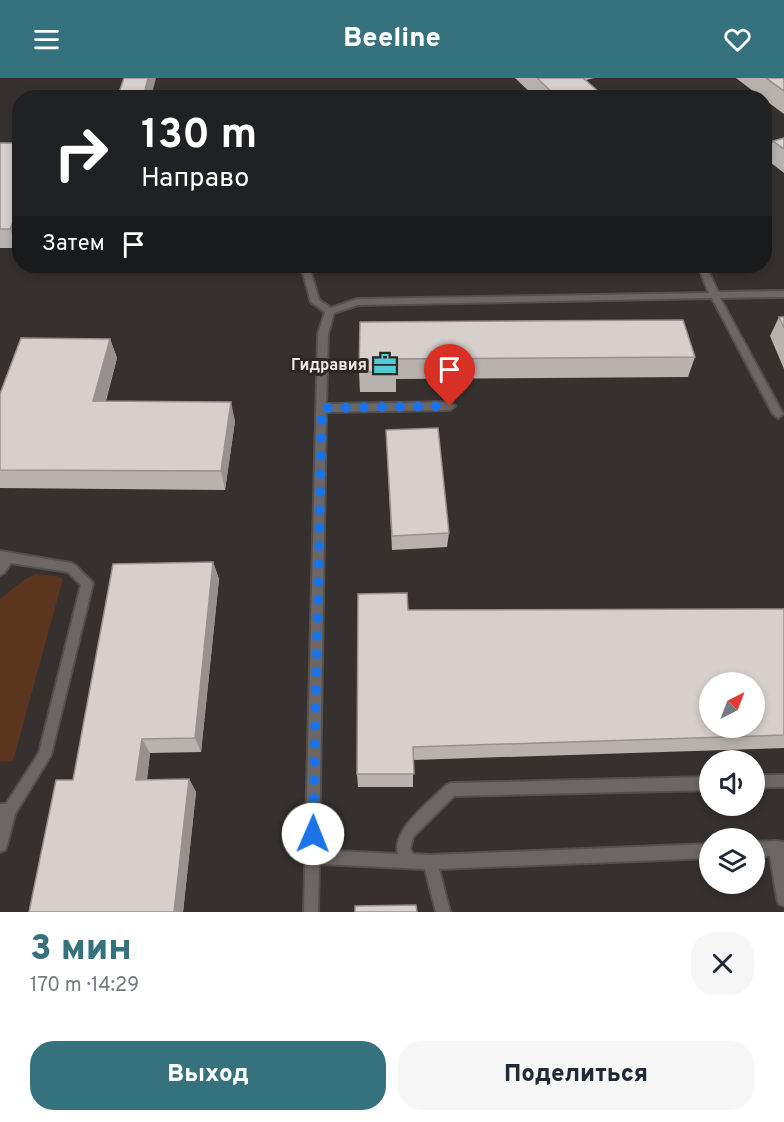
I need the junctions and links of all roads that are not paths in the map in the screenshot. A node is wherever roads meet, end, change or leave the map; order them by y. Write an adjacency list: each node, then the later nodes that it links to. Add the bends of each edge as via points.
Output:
1 (307, 273): 5 (lane, via 315,302)
2 (705, 273): 4 (lane)
3 (784, 294): 4 (lane)
4 (715, 296): 5 (lane, via 357,302); 8 (lane)
5 (330, 311): 7 (lane, via 323,334)
6 (450, 406): 7 (lane)
7 (322, 408): 19 (lane)
8 (778, 414)
9 (4, 557): 10 (lane); 14 (lane, via 71,568 87,584 45,755)
10 (0, 570)
11 (765, 781): 12 (lane)
12 (784, 781)
13 (699, 783): 20 (lane, via 451,790 407,833 403,850)
14 (4, 811): 15 (lane)
15 (0, 845)
16 (780, 848): 17 (lane); 22 (lane)
17 (765, 849)
18 (699, 851): 21 (lane)
19 (312, 857): 20 (lane); 23 (lane)
20 (409, 861): 21 (lane)
21 (430, 862): 24 (lane)
22 (784, 898)
23 (311, 912)
24 (443, 912)

